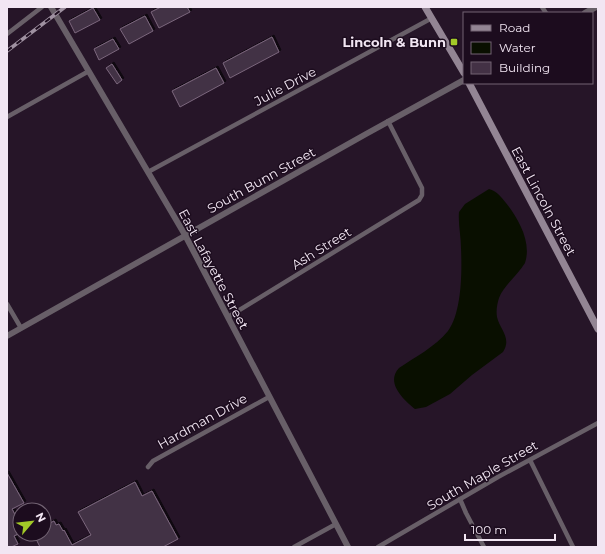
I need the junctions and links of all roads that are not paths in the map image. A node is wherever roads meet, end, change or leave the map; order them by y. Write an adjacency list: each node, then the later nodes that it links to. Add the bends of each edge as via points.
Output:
1 (42, 7): 7 (street)
2 (51, 7): 8 (street, East Lafayette Street)
3 (425, 7): 6 (main road)
4 (596, 7): 5 (street)
5 (587, 12)
6 (432, 18): 9 (main road); 14 (street, Julie Drive)
7 (7, 34)
8 (89, 71): 12 (street); 14 (street, East Lafayette Street)
9 (463, 71)
10 (463, 81): 13 (street, South Bunn Street)
11 (471, 84): 19 (main road, East Lincoln Street)
12 (7, 117)
13 (388, 121): 15 (street, South Bunn Street); 17 (street, Ash Street, via 422,188 419,200)
14 (148, 172): 15 (street, East Lafayette Street)
15 (185, 235): 17 (street, East Lafayette Street); 18 (street, South Bunn Street)
16 (7, 304): 18 (street)
17 (228, 317): 21 (street, East Lafayette Street)
18 (21, 328): 20 (street, South Bunn Street)
19 (598, 329)
20 (7, 336)
21 (269, 397): 24 (street, Hardman Drive, via 153,461); 26 (street, East Lafayette Street)
22 (598, 423): 23 (street, South Maple Street)
23 (530, 460): 25 (street, South Maple Street); 31 (street)
24 (148, 467)
25 (460, 499): 29 (street, South Maple Street); 30 (street)
26 (336, 524): 27 (street); 28 (street, East Lafayette Street)
27 (294, 547)
28 (348, 547)
29 (378, 547)
30 (484, 547)
31 (573, 547)

